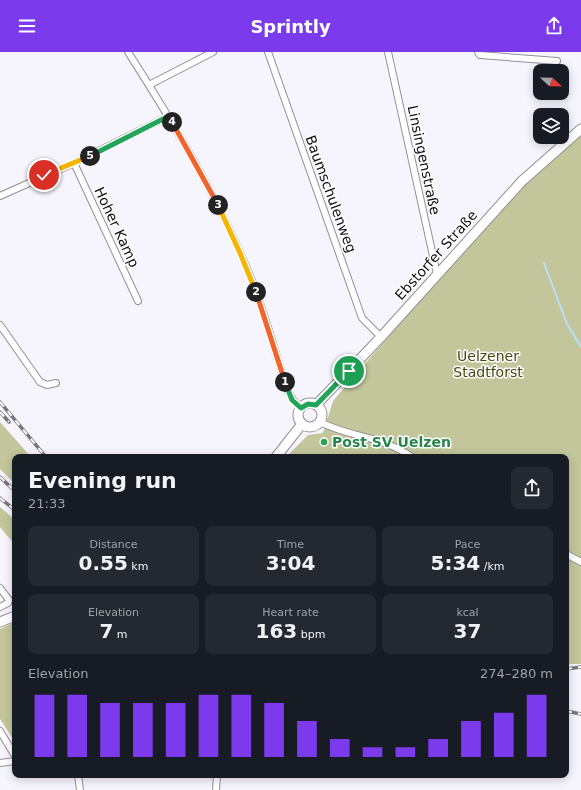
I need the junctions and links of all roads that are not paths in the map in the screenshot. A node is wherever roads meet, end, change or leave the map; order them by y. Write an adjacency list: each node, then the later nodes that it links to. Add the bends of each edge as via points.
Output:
1 (128, 52): 7 (street)
2 (213, 52): 7 (street)
3 (268, 52): 15 (street, Baumschulenweg, via 362,318)
4 (388, 52): 12 (street, Linsingenstraße)
5 (478, 52): 6 (street, via 480,55)
6 (557, 60)
7 (149, 85): 8 (street)
8 (169, 116): 10 (street); 18 (street, via 207,183 240,253 251,278 287,389 292,400)
9 (581, 129): 12 (main road, Ebstorfer Straße, via 522,181)
10 (74, 163): 11 (street); 13 (street, Hoher Kamp)
11 (0, 196)
12 (437, 274): 15 (main road, Ebstorfer Straße)
13 (138, 301)
14 (0, 325): 16 (street, via 40,382 47,385)
15 (381, 337): 17 (main road, Ebstorfer Straße)
16 (56, 383)
17 (316, 405): 18 (main road, via 308,404); 19 (main road, via 322,415)
18 (301, 408): 20 (main road, via 298,416)
19 (320, 422): 20 (main road, via 310,427); 22 (street, via 347,433 394,445)
20 (302, 424): 21 (main road)
21 (278, 454)
22 (408, 454)
23 (569, 556): 24 (street)
24 (581, 562)
25 (0, 588): 26 (street, via 9,600)
26 (0, 608)
27 (12, 617): 28 (main road)
28 (0, 622)
29 (0, 732): 30 (street)
30 (12, 751)
31 (12, 761): 32 (street)
32 (0, 763)
33 (78, 778): 35 (street)
34 (217, 778): 36 (street)
35 (80, 790)
36 (216, 790)

